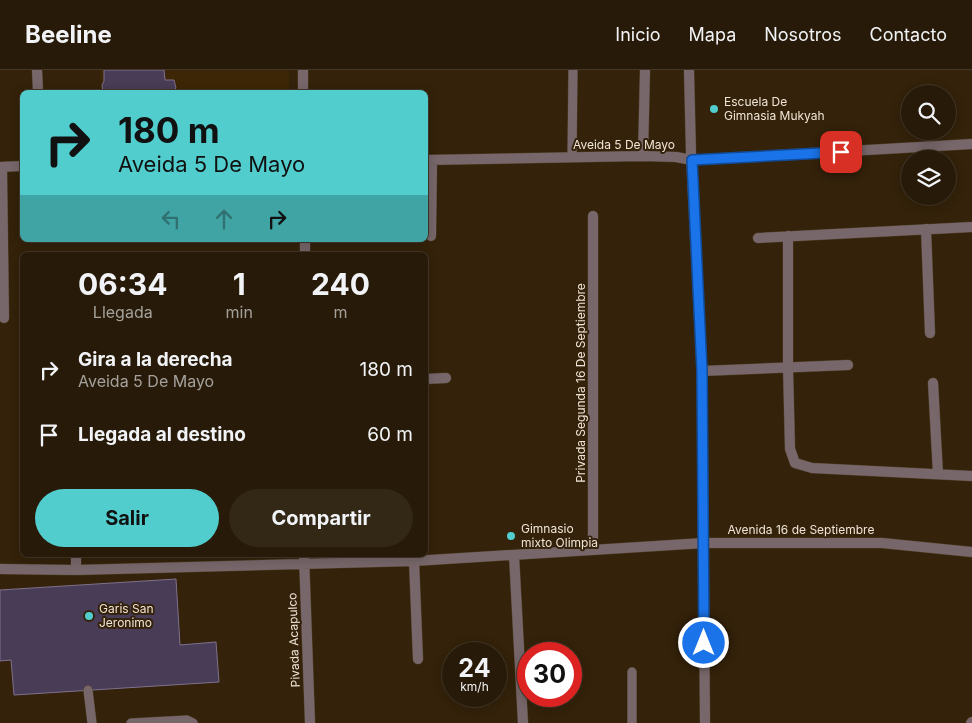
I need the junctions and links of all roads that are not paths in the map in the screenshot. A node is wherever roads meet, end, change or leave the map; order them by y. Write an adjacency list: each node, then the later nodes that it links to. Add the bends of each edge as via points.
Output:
1 (38, 70): 6 (street)
2 (302, 70): 7 (street)
3 (572, 70): 10 (lane)
4 (646, 70): 9 (street)
5 (689, 70): 12 (street)
6 (38, 90)
7 (303, 90)
8 (972, 144): 12 (street, Aveida 5 De Mayo)
9 (643, 156): 10 (street, Aveida 5 De Mayo); 12 (street, Aveida 5 De Mayo)
10 (572, 157): 11 (street, Aveida 5 De Mayo)
11 (429, 160): 18 (street)
12 (692, 160): 25 (street)
13 (20, 166): 14 (street)
14 (1, 167): 21 (street)
15 (593, 216): 32 (street, Privada Segunda 16 De Septiembre)
16 (972, 226): 17 (street)
17 (926, 229): 19 (street); 22 (street)
18 (431, 236)
19 (788, 236): 20 (street); 24 (street)
20 (758, 238)
21 (4, 318)
22 (930, 332)
23 (848, 365): 24 (street)
24 (788, 367): 25 (street); 29 (street, via 790,449 795,463 812,468)
25 (702, 371): 31 (street)
26 (446, 378): 27 (street)
27 (428, 379)
28 (933, 383): 29 (street)
29 (938, 474): 30 (street)
30 (972, 476)
31 (704, 543): 32 (street, Avenida 16 de Septiembre); 33 (street, Avenida 16 de Septiembre, via 882,543); 49 (street)
32 (593, 550): 34 (street, Avenida 16 de Septiembre)
33 (972, 552)
34 (514, 555): 37 (street, Avenida 16 de Septiembre); 47 (street)
35 (76, 557): 39 (street)
36 (303, 559): 37 (street, Avenida 16 de Septiembre); 39 (street, Avenida 16 de Septiembre); 46 (street, Pivada Acapulco)
37 (414, 561): 40 (street)
38 (0, 569): 39 (street, Avenida 16 de Septiembre)
39 (76, 570)
40 (418, 659)
41 (632, 672): 48 (lane)
42 (88, 690): 43 (lane)
43 (92, 723)
44 (131, 723): 45 (lane, via 187,720)
45 (193, 723)
46 (310, 723)
47 (522, 723)
48 (632, 723)
49 (705, 723)

